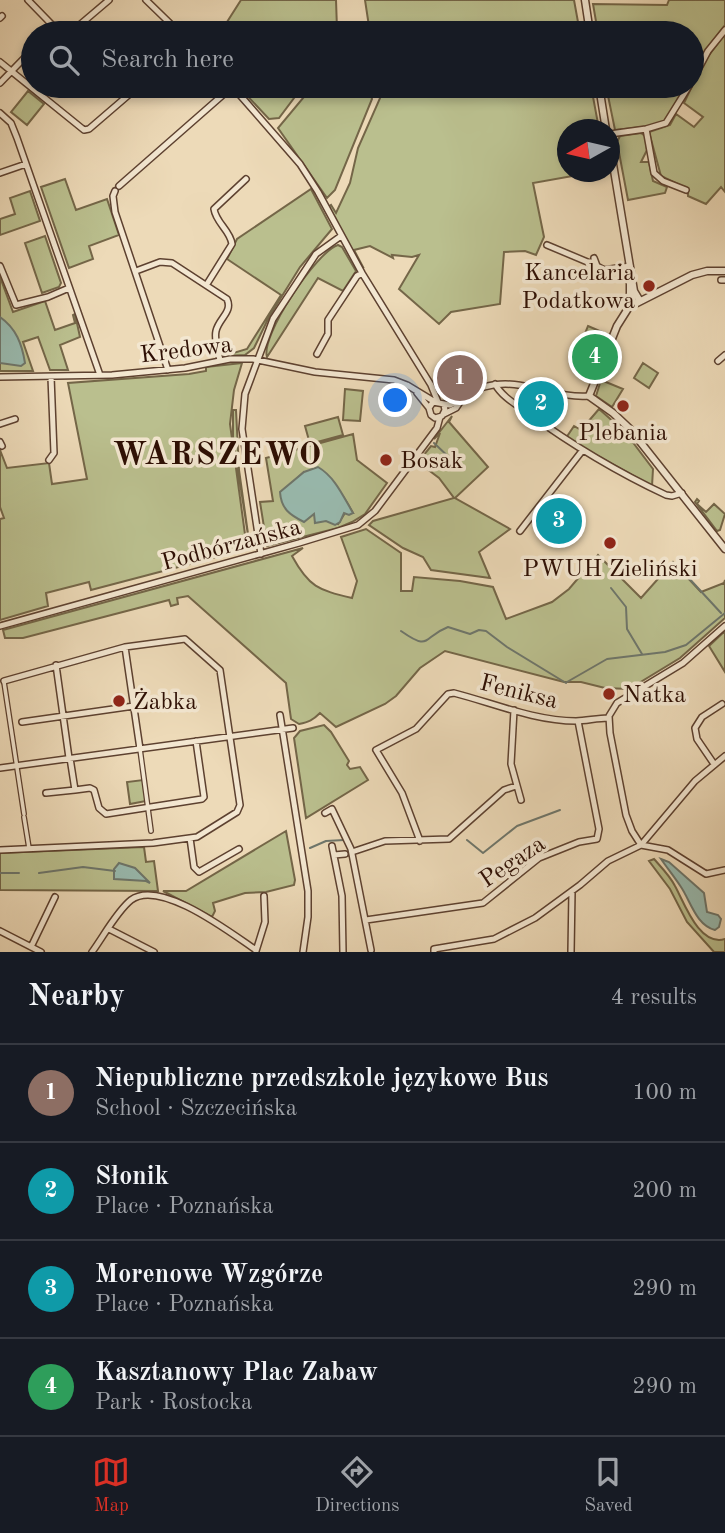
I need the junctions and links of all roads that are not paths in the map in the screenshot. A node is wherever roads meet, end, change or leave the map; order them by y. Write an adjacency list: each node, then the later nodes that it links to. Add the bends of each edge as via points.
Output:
1 (28, 0): 5 (street)
2 (109, 0): 6 (street)
3 (146, 0): 7 (street)
4 (585, 0): 8 (street)
5 (50, 21)
6 (84, 21)
7 (168, 21)
8 (590, 21)
9 (725, 30): 10 (street)
10 (704, 58)
11 (21, 61): 13 (street)
12 (0, 62): 13 (street)
13 (11, 71): 14 (street); 15 (street)
14 (21, 79)
15 (0, 83)
16 (44, 98): 17 (street, via 84,130)
17 (125, 98)
18 (219, 98): 37 (street, via 113,196)
19 (243, 98): 31 (street, via 300,164)
20 (601, 98): 23 (street)
21 (682, 98): 24 (street, via 666,123)
22 (2, 114): 26 (street, via 13,128)
23 (604, 119)
24 (646, 129): 25 (street); 30 (street, via 654,173)
25 (620, 133)
26 (26, 164): 27 (street); 41 (street)
27 (0, 173)
28 (246, 179): 40 (street, via 215,209 232,244)
29 (616, 182): 36 (street)
30 (686, 190)
31 (341, 236): 39 (street); 45 (street, via 304,269 273,319)
32 (547, 245): 35 (street)
33 (594, 258): 35 (street)
34 (0, 266): 41 (street, via 16,305)
35 (597, 266): 36 (street, via 607,271)
36 (630, 266): 42 (street, via 630,296)
37 (135, 271): 40 (street, via 169,262); 48 (street)
38 (725, 271): 42 (street, via 697,274)
39 (362, 273): 43 (street, via 328,320 328,334); 56 (street)
40 (206, 284): 46 (street, via 230,305 216,330)
41 (69, 288): 49 (street)
42 (637, 302): 54 (street, via 621,318)
43 (317, 354)
44 (725, 355): 47 (street)
45 (257, 359): 46 (street, Kredowa); 53 (street, Kredowa, via 313,372 391,380); 68 (street, via 244,397 242,423)
46 (220, 360): 48 (street, Kredowa)
47 (718, 360)
48 (168, 370): 49 (street, Kredowa)
49 (100, 375): 51 (street, Kredowa)
50 (0, 377): 51 (street, Kredowa)
51 (51, 377): 64 (street, via 54,453)
52 (495, 384): 54 (street); 55 (street); 63 (street)
53 (415, 391): 56 (street, Kredowa); 57 (street)
54 (589, 396): 65 (street, via 626,425)
55 (461, 399): 56 (street, via 450,405); 59 (street, Podbórzańska)
56 (439, 403): 57 (street); 59 (street)
57 (429, 408): 58 (street)
58 (432, 416): 59 (street); 62 (street)
59 (442, 416): 62 (street, Podbórzańska)
60 (15, 419): 61 (street)
61 (0, 424)
62 (431, 434): 68 (street, Podbórzańska, via 366,520)
63 (582, 451): 65 (street, via 666,495); 66 (street)
64 (49, 460)
65 (682, 493): 67 (street)
66 (520, 531)
67 (725, 549)
68 (261, 554): 69 (street, Podbórzańska)
69 (0, 626)
70 (725, 626): 79 (street, via 684,662 617,703)
71 (125, 646): 72 (street); 75 (street); 84 (street, via 185,639 220,670)
72 (56, 666): 73 (street); 78 (street)
73 (4, 681): 92 (street)
74 (722, 704): 91 (street, via 702,717 695,728)
75 (134, 706): 78 (street); 87 (street)
76 (514, 710): 80 (street, Feniksa); 88 (street, Feniksa, via 450,693 416,729); 94 (street, via 511,760)
77 (280, 715): 83 (street)
78 (63, 716): 81 (street); 90 (street)
79 (608, 719): 80 (street, Feniksa); 103 (street, via 626,816)
80 (578, 721): 114 (street, Pegaza, via 599,829 597,839 539,858 480,904)
81 (22, 722)
82 (293, 728): 83 (street)
83 (282, 730): 84 (street); 124 (street, via 308,891)
84 (231, 737): 85 (street); 101 (street, via 239,808)
85 (196, 741): 87 (street); 98 (street, via 203,798)
86 (371, 742): 88 (street)
87 (140, 749): 90 (street); 98 (street)
88 (376, 750): 102 (street, via 402,793)
89 (725, 756): 91 (street)
90 (70, 758): 92 (street); 95 (street)
91 (714, 764): 103 (street)
92 (17, 766): 93 (street); 105 (street)
93 (0, 768)
94 (516, 786): 97 (street); 102 (street, via 504,790 449,839)
95 (75, 789): 96 (street); 98 (street, via 94,790 99,808 106,814)
96 (46, 793)
97 (521, 800)
98 (148, 807): 100 (street)
99 (325, 813): 108 (street, via 332,809)
100 (152, 831)
101 (190, 838): 105 (street); 106 (street, via 194,867 199,872)
102 (420, 841): 108 (street, via 385,841)
103 (641, 845): 110 (street, via 668,850 706,874); 111 (street, via 610,859)
104 (332, 846): 109 (street)
105 (29, 848): 107 (street)
106 (239, 849)
107 (0, 850)
108 (349, 853): 109 (street); 114 (street)
109 (334, 855): 125 (street, via 342,896)
110 (725, 870)
111 (572, 891): 120 (street, via 502,935); 126 (street)
112 (264, 896): 119 (street, via 263,930)
113 (55, 897): 117 (street)
114 (366, 920): 118 (street)
115 (109, 929): 119 (street, via 132,899 160,895 206,917); 122 (street); 123 (street)
116 (0, 931): 117 (street)
117 (31, 947): 121 (street)
118 (371, 950)
119 (256, 951)
120 (434, 951)
121 (41, 952)
122 (92, 952)
123 (154, 952)
124 (303, 952)
125 (343, 952)
126 (570, 952)

